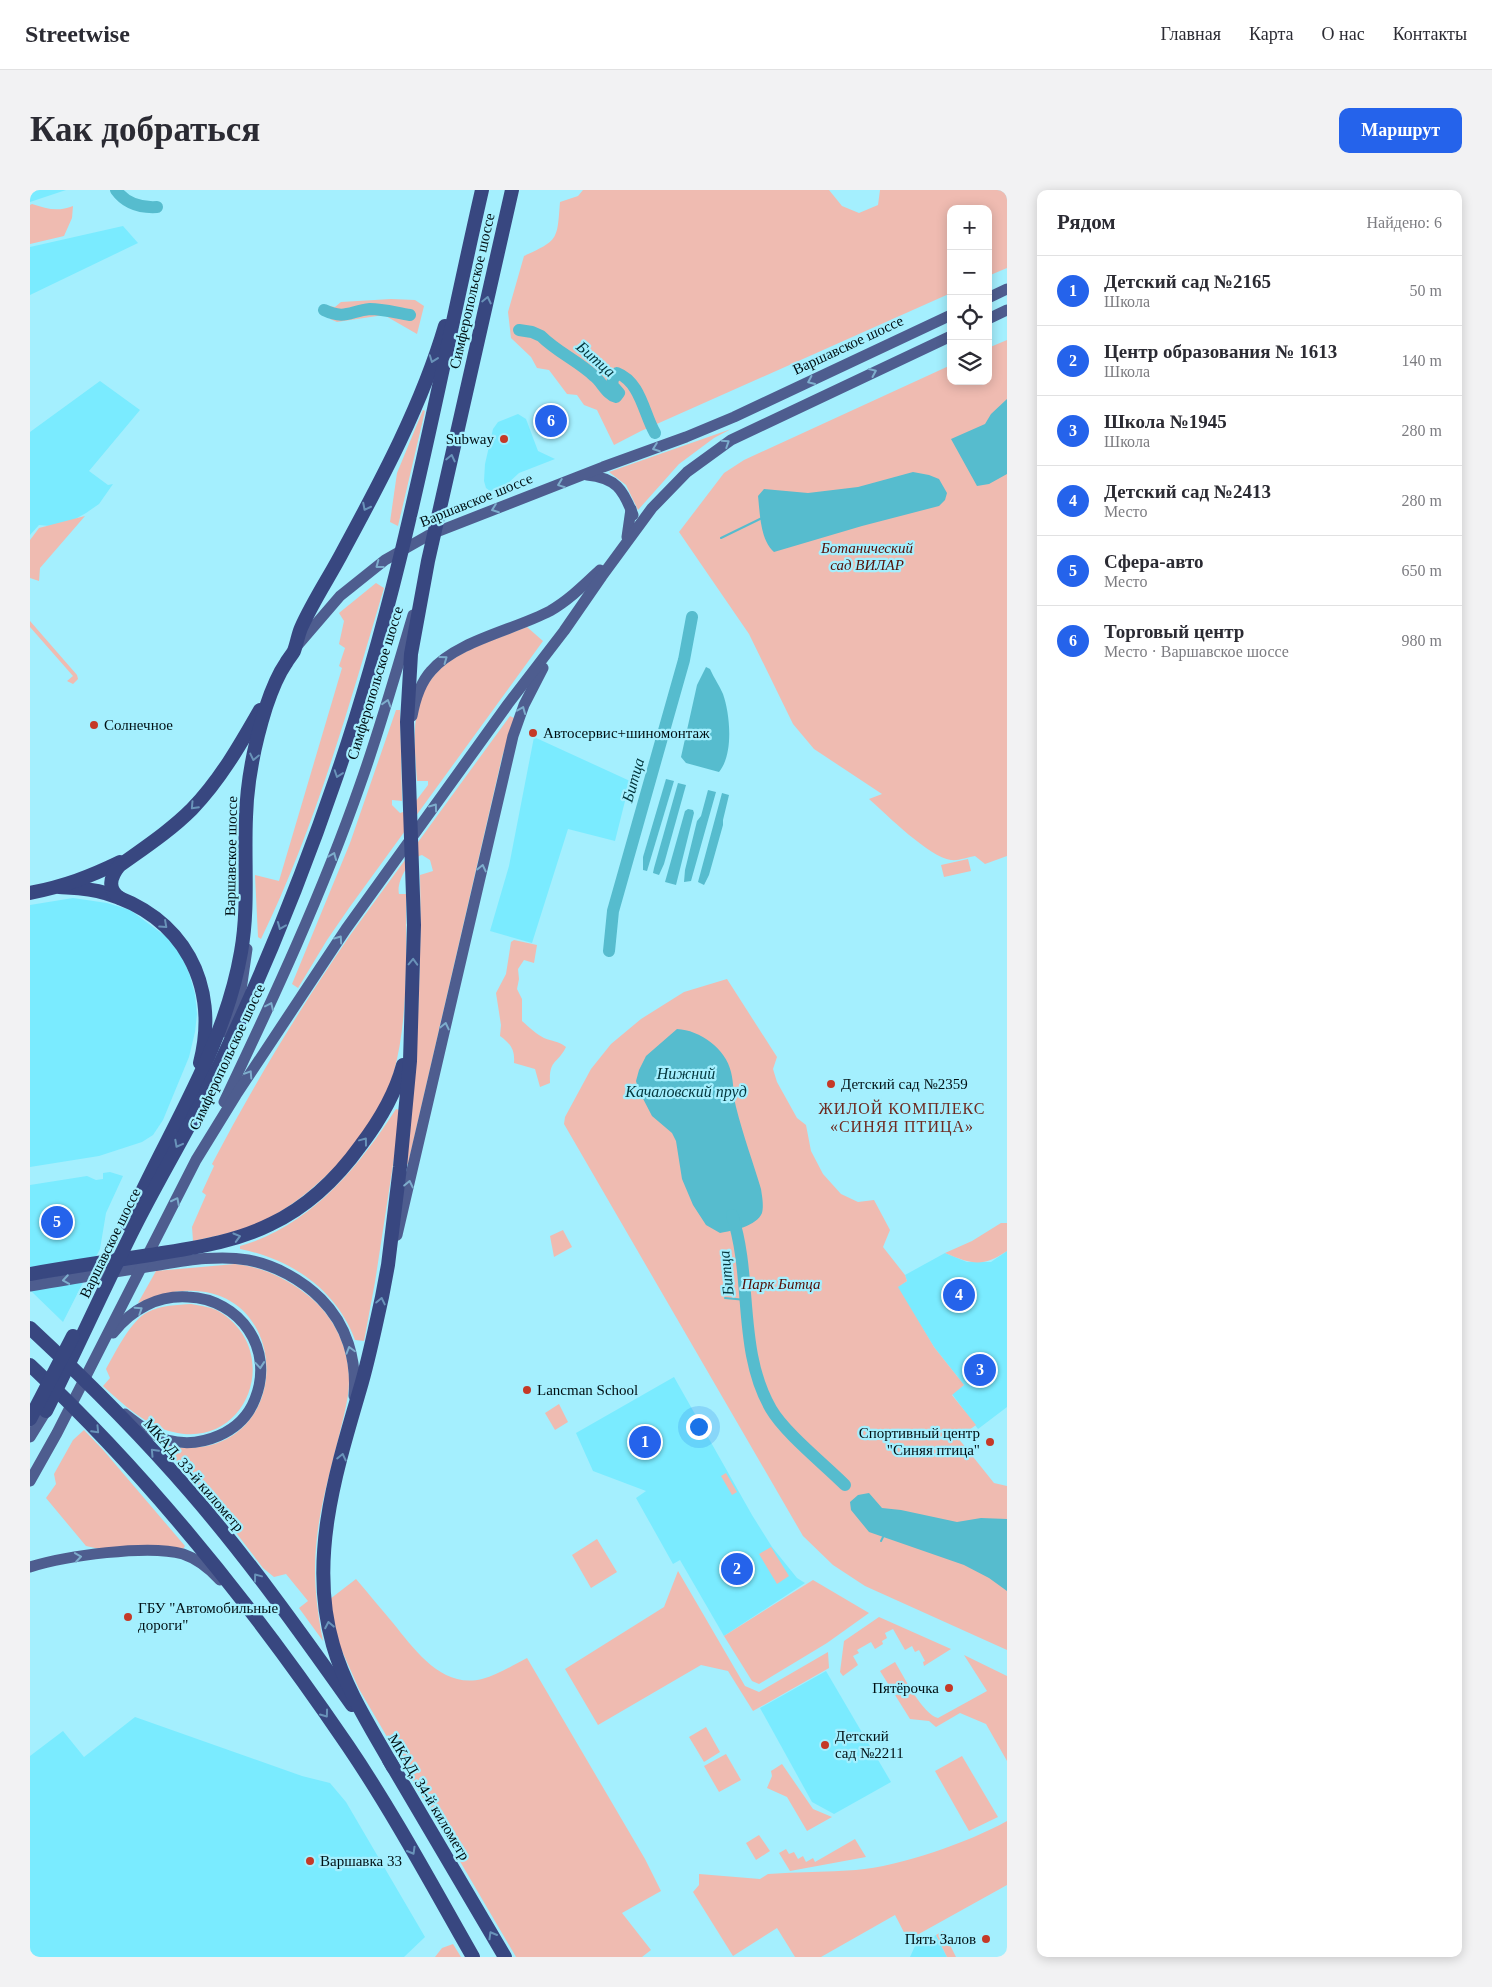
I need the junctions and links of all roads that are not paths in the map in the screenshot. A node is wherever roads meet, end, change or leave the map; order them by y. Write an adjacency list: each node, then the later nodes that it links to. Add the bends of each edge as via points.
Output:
1 (482, 190): 3 (highway, Симферопольское шоссе)
2 (512, 190): 14 (highway, Симферопольское шоссе, one-way to 2)
3 (473, 229): 16 (highway, one-way to 16, via 443,333 406,426 302,627); 24 (highway, Симферопольское шоссе, one-way to 24, via 396,576 354,724 300,876 256,984)
4 (1007, 289): 5 (main road)
5 (992, 296)
6 (1007, 310): 7 (main road)
7 (992, 317)
8 (947, 318): 10 (main road, Варшавское шоссе, one-way to 10, via 728,419)
9 (947, 338): 12 (main road, one-way to 9, via 678,480 731,440)
10 (584, 475): 11 (main road, via 599,476 614,484 625,495); 16 (main road, Варшавское шоссе, one-way to 16, via 452,524 406,547 340,596)
11 (631, 509): 12 (main road); 13 (main road, via 628,533)
12 (638, 526): 13 (main road)
13 (620, 551): 15 (main road); 18 (main road, one-way to 13, via 416,699 436,665 452,653 564,603)
14 (428, 561): 18 (highway, via 411,654 407,700); 25 (main road, Симферопольское шоссе, one-way to 14, via 276,993 341,837 378,731)
15 (564, 631): 25 (main road, one-way to 15, via 346,929); 26 (main road, one-way to 15, via 404,1209 513,736 531,690)
16 (293, 651): 17 (highway, Варшавское шоссе)
17 (278, 677): 19 (highway, one-way to 19, via 216,780 190,810); 24 (highway, Варшавское шоссе, one-way to 24, via 260,732 248,791 242,950 231,1000)
18 (408, 750): 23 (highway, one-way to 18, via 414,925)
19 (140, 850): 20 (highway, via 86,878); 22 (highway, via 119,866 111,879 115,895)
20 (59, 887): 21 (highway); 22 (highway, via 104,892)
21 (30, 892)
22 (123, 899): 24 (highway, one-way to 24, via 167,927 186,951 199,978 204,1007 204,1043)
23 (410, 1011): 26 (highway, via 410,1061); 27 (highway, one-way to 23, via 190,1248 243,1236 273,1224 316,1194 343,1169 370,1134 395,1090 404,1060)
24 (197, 1097): 33 (highway, Варшавское шоссе, one-way to 33)
25 (196, 1160): 30 (main road, one-way to 25)
26 (388, 1265): 34 (highway, one-way to 26, via 376,1327)
27 (30, 1274)
28 (30, 1286): 34 (main road, one-way to 28, via 354,1371 349,1344 336,1317 304,1284 278,1269 250,1260 219,1258)
29 (30, 1328): 32 (highway, МКАД, 33-й километр)
30 (95, 1359): 32 (main road, one-way to 32, via 119,1326 144,1306 170,1297 197,1297 225,1306 246,1326 258,1351 260,1377 255,1400 240,1421 218,1436 193,1443 166,1439 152,1433 134,1422); 37 (main road)
31 (32, 1367): 39 (highway, one-way to 39, via 145,1481)
32 (81, 1376): 40 (highway, МКАД, 33-й километр, one-way to 32, via 192,1494)
33 (42, 1407): 35 (highway); 36 (main road, Варшавское шоссе)
34 (352, 1416): 41 (highway, one-way to 34, via 360,1709 338,1659 324,1598 324,1542)
35 (30, 1419)
36 (30, 1437)
37 (30, 1481)
38 (30, 1567): 39 (main road, one-way to 39, via 44,1562 104,1554 171,1552 204,1565)
39 (248, 1609): 42 (highway, one-way to 42, via 370,1781)
40 (318, 1658): 41 (highway, МКАД, 34-й километр)
41 (393, 1767): 43 (highway, МКАД, 34-й километр, one-way to 41)
42 (473, 1957)
43 (505, 1957)

